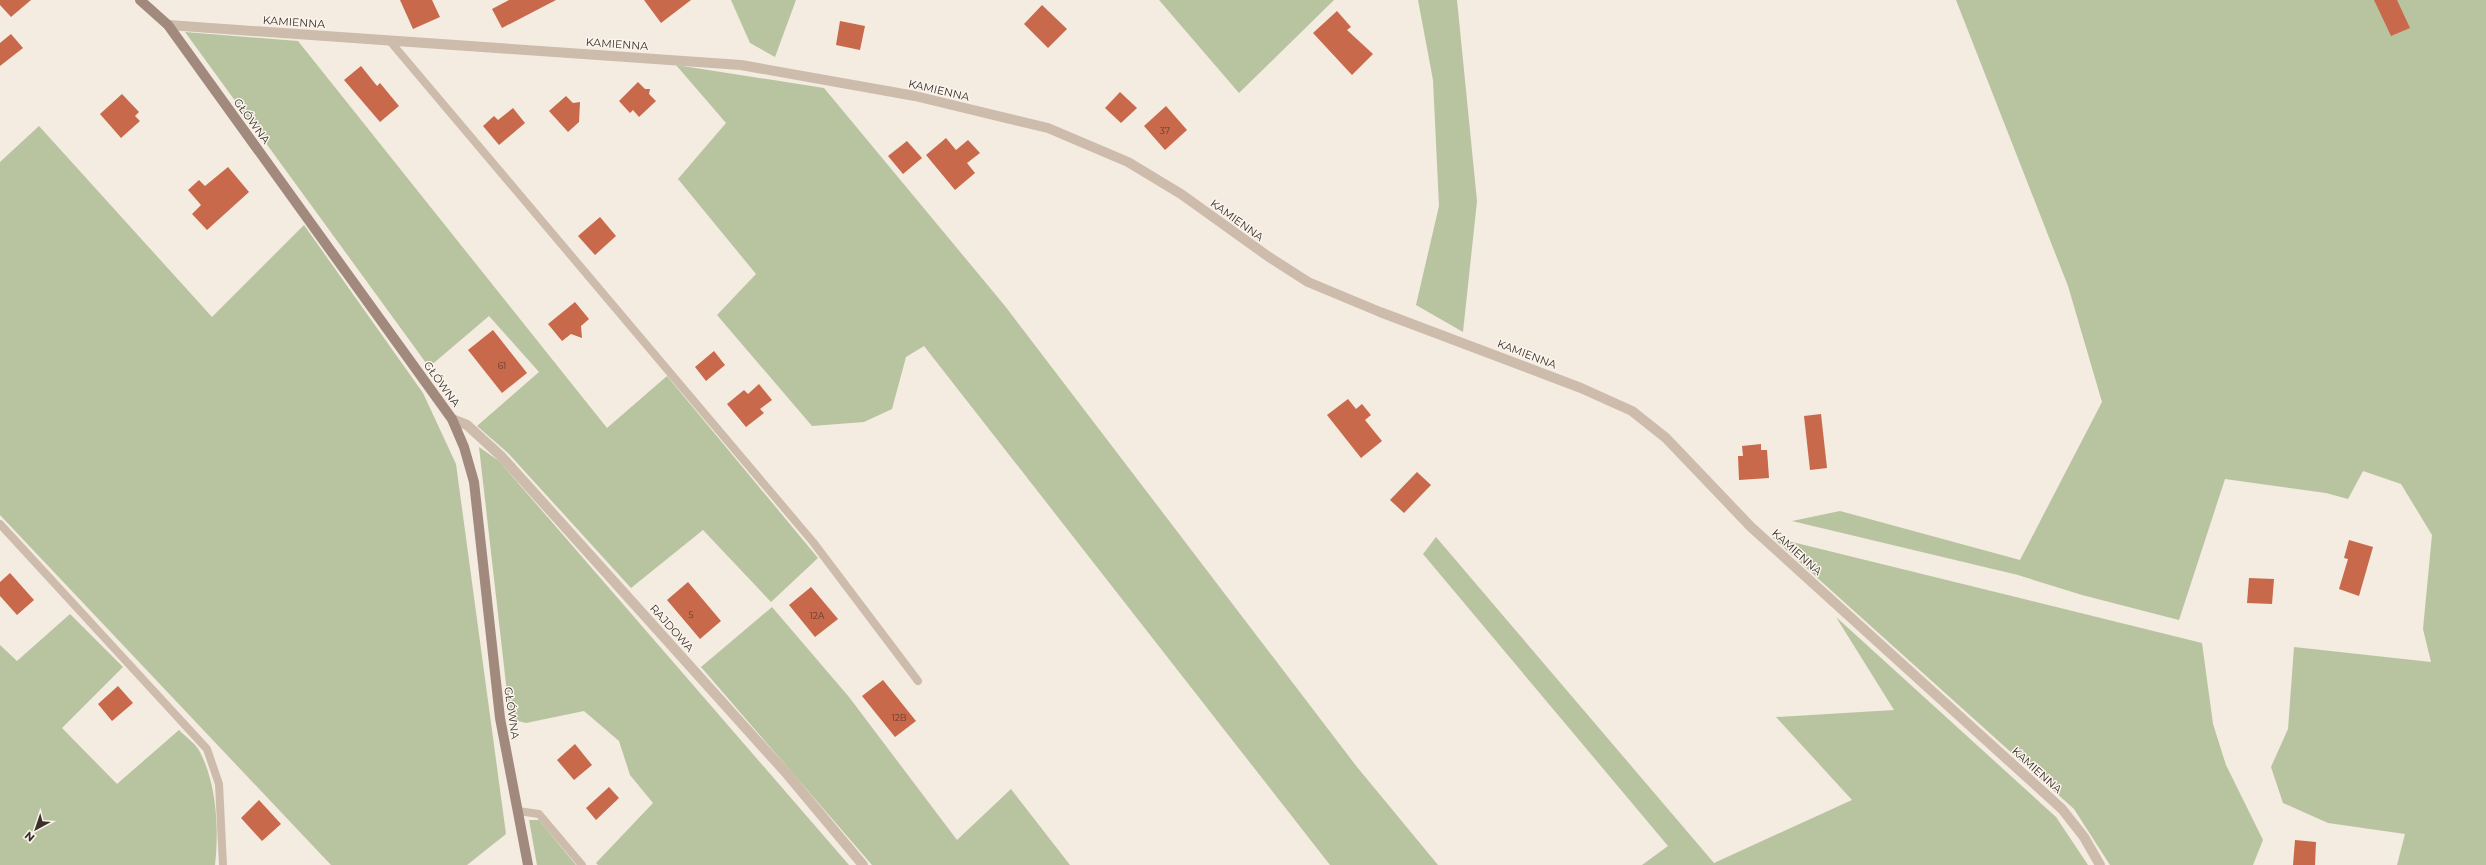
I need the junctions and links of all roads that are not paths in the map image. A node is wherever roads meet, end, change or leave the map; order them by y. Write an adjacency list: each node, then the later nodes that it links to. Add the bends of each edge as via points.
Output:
1 (140, 0): 2 (street, GŁÓWNA)
2 (168, 25): 3 (street, KAMIENNA); 4 (street, GŁÓWNA)
3 (389, 40): 6 (lane, via 813,542); 12 (street, KAMIENNA, via 741,65 915,96 1048,128 1128,162 1180,194 1269,258 1308,282 1581,388 1632,411 1666,438 1750,527 2062,809 2084,837)
4 (452, 419): 7 (street, GŁÓWNA, via 464,447 474,482 500,718); 11 (street, RAJDOWA, via 467,425 502,457 787,774)
5 (0, 524): 8 (lane, via 207,749 219,784)
6 (918, 681)
7 (518, 811): 9 (street, GŁÓWNA); 10 (lane, via 539,814)
8 (223, 865)
9 (528, 865)
10 (582, 865)
11 (863, 865)
12 (2100, 865)

